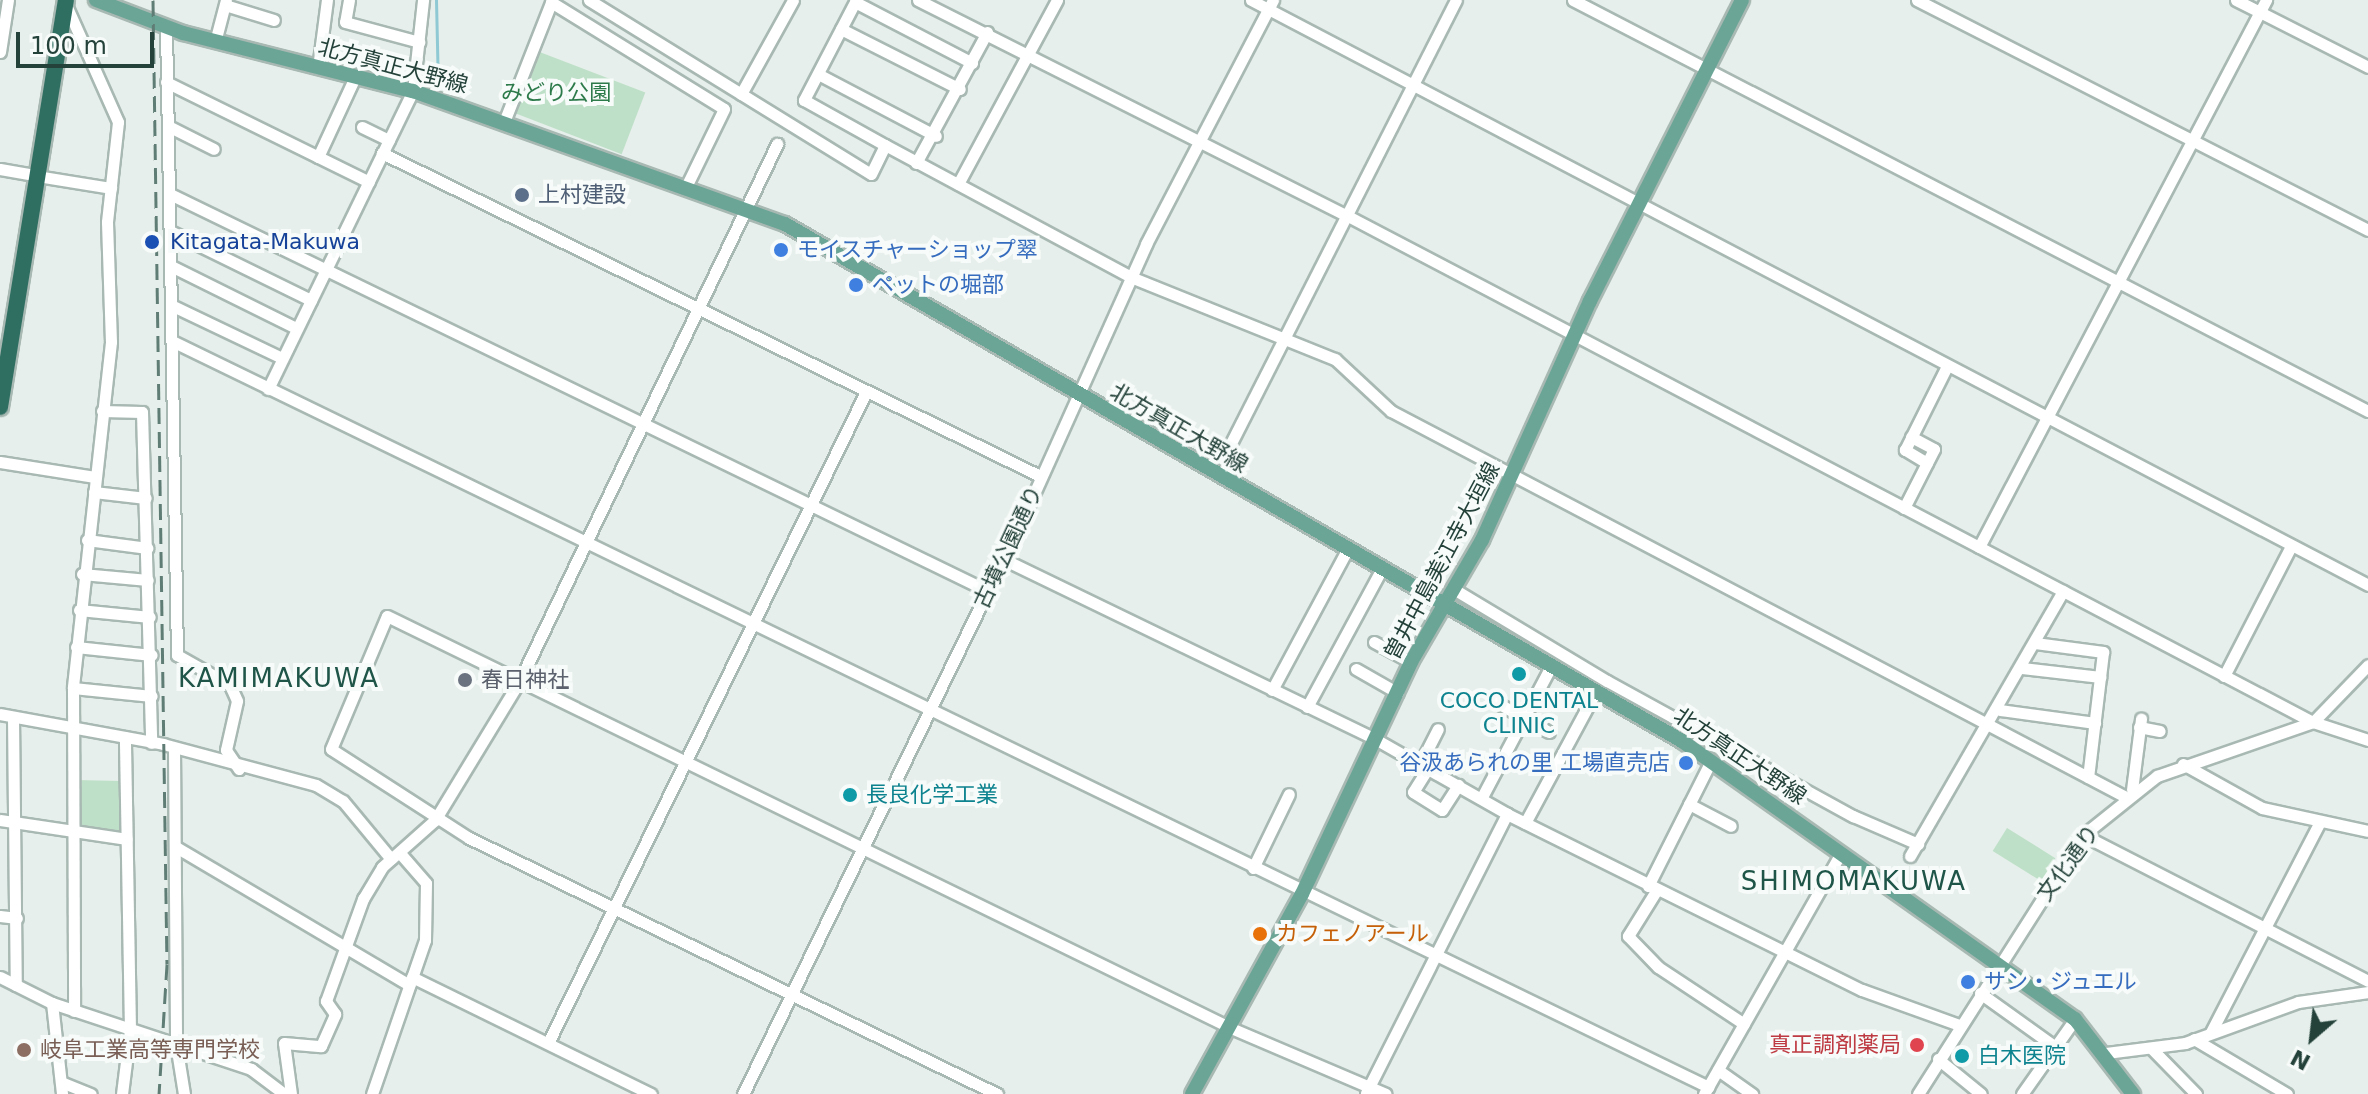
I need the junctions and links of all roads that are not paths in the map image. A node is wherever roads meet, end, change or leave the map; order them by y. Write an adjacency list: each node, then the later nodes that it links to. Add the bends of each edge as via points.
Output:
1 (8, 0): 29 (street)
2 (327, 0): 33 (street)
3 (349, 0): 28 (street, via 345,22)
4 (423, 0): 28 (street)
5 (589, 0): 41 (street)
6 (793, 0): 41 (street)
7 (918, 0): 26 (street)
8 (1057, 0): 30 (street)
9 (1251, 0): 21 (street)
10 (1456, 0): 38 (street)
11 (1573, 0): 34 (street)
12 (1742, 0): 34 (main road, 曽井中島美江寺大垣線)
13 (1917, 0): 48 (street)
14 (2236, 0): 22 (street)
15 (2266, 0): 22 (street)
16 (62, 1): 56 (highway); 60 (street, via 115,108)
17 (552, 1): 42 (street); 59 (street, via 724,109)
18 (856, 1): 25 (street); 31 (street)
19 (105, 2): 24 (main road, 北方真正大野線)
20 (226, 2): 23 (street); 27 (street)
21 (1271, 5): 38 (street); 47 (street, 古墳公園通り)
22 (2260, 12): 32 (street); 48 (street)
23 (274, 20)
24 (166, 26): 27 (main road, 北方真正大野線); 37 (street)
25 (841, 29): 35 (street); 39 (street)
26 (987, 32): 30 (street); 31 (street)
27 (215, 42): 33 (main road, 北方真正大野線)
28 (419, 42): 40 (street)
29 (0, 52)
30 (1028, 52): 47 (street); 58 (street)
31 (972, 63): 39 (street)
32 (2368, 67)
33 (318, 68): 36 (main road, 北方真正大野線)
34 (1705, 72): 62 (main road, 曽井中島美江寺大垣線); 70 (street)
35 (818, 74): 45 (street); 50 (street, via 804,100)
36 (355, 77): 40 (main road, 北方真正大野線); 53 (street)
37 (166, 82): 43 (street); 53 (street)
38 (1412, 84): 62 (street); 64 (street)
39 (960, 89): 45 (street)
40 (413, 91): 42 (main road, 北方真正大野線); 46 (street)
41 (741, 94): 50 (street, via 871,174)
42 (504, 122): 59 (main road, 北方真正大野線)
43 (168, 126): 51 (street); 61 (street)
44 (362, 127): 46 (street)
45 (936, 136): 54 (street)
46 (389, 140): 52 (street)
47 (1199, 141): 64 (street); 69 (street, 古墳公園通り)
48 (2192, 141): 65 (street); 70 (street)
49 (777, 144): 63 (street)
50 (885, 145): 54 (street)
51 (214, 149)
52 (382, 153): 57 (street); 73 (street)
53 (318, 157): 57 (street)
54 (916, 163): 58 (street)
55 (0, 169): 56 (street)
56 (33, 175): 60 (street); 78 (highway); 84 (highway)
57 (369, 182): 68 (street)
58 (958, 184): 69 (street)
59 (686, 187): 63 (main road, 北方真正大野線)
60 (111, 188): 85 (street, via 111,342)
61 (172, 195): 66 (street); 68 (street)
62 (1643, 206): 76 (main road, 曽井中島美江寺大垣線); 80 (street)
63 (747, 208): 73 (street); 83 (main road, 北方真正大野線)
64 (1344, 214): 75 (street); 76 (street)
65 (2368, 230)
66 (172, 232): 67 (street); 71 (street)
67 (173, 267): 72 (street); 74 (street)
68 (327, 269): 71 (street); 88 (street)
69 (1133, 278): 75 (street); 83 (street, 古墳公園通り)
70 (2116, 283): 86 (street); 87 (street)
71 (311, 300): 74 (street)
72 (173, 306): 77 (street); 79 (street)
73 (698, 308): 82 (street); 88 (street)
74 (296, 328): 79 (street)
75 (1281, 335): 89 (street); 93 (street, via 1335,359 1391,411)
76 (1573, 337): 93 (main road, 曽井中島美江寺大垣線); 97 (street)
77 (172, 341): 81 (street); 156 (street, via 177,655 230,685 237,701 226,750)
78 (0, 354)
79 (282, 358): 81 (street)
80 (1946, 368): 87 (street); 97 (street, via 1911,437 1934,449)
81 (268, 389): 99 (street)
82 (866, 392): 91 (street); 96 (street)
83 (1078, 396): 91 (street, 古墳公園通り); 103 (main road, 北方真正大野線)
84 (0, 407)
85 (102, 411): 92 (street); 95 (street, via 142,412)
86 (2368, 411)
87 (2045, 420): 100 (street); 101 (street)
88 (643, 424): 96 (street); 99 (street)
89 (1229, 447)
90 (0, 462): 92 (street)
91 (1040, 476): 104 (street, 古墳公園通り)
92 (95, 477): 94 (street)
93 (1513, 478): 109 (main road, 曽井中島美江寺大垣線); 143 (street)
94 (94, 492): 95 (street); 98 (street)
95 (146, 498): 102 (street)
96 (811, 506): 110 (street); 115 (street)
97 (1904, 508): 101 (street)
98 (87, 540): 102 (street); 106 (street)
99 (584, 544): 115 (street); 127 (street)
100 (2291, 546): 108 (street); 125 (street)
101 (1979, 547): 111 (street)
102 (147, 548): 107 (street)
103 (1347, 550): 105 (main road, 北方真正大野線); 129 (street)
104 (1003, 559): 110 (street, 古墳公園通り); 129 (street)
105 (1381, 570): 112 (main road, 北方真正大野線); 134 (street)
106 (82, 574): 107 (street); 113 (street)
107 (148, 580): 114 (street)
108 (2368, 585)
109 (1452, 588): 112 (main road, 曽井中島美江寺大垣線); 174 (street, via 1607,681 1853,816 1881,822)
110 (988, 591): 136 (street, 古墳公園通り)
111 (2063, 591): 117 (street); 125 (street)
112 (1443, 605): 120 (main road, 曽井中島美江寺大垣線); 121 (main road, 北方真正大野線)
113 (79, 610): 114 (street); 118 (street)
114 (150, 617): 119 (street)
115 (752, 625): 136 (street); 152 (street)
116 (1374, 642): 120 (street)
117 (2035, 643): 123 (street); 126 (street, via 2103,652)
118 (76, 647): 119 (street); 128 (street)
119 (152, 655): 132 (street)
120 (1411, 662): 131 (main road, 曽井中島美江寺大垣線)
121 (1551, 666): 130 (main road, 北方真正大野線); 139 (street)
122 (2368, 666): 140 (street, 文化通り)
123 (2022, 668): 126 (street); 135 (street)
124 (1356, 669): 131 (street)
125 (2224, 676): 140 (street)
126 (2100, 677): 141 (street)
127 (519, 682): 152 (street); 165 (street); 165 (street, via 387,616 331,749)
128 (73, 688): 132 (street); 142 (street)
129 (1272, 690): 134 (street)
130 (1596, 691): 153 (main road, 北方真正大野線); 168 (street)
131 (1398, 693): 148 (main road, 曽井中島美江寺大垣線)
132 (152, 696): 150 (street)
133 (1494, 701): 139 (street)
134 (1307, 707): 148 (street)
135 (2000, 710): 141 (street); 143 (street)
136 (930, 712): 176 (street, 古墳公園通り); 180 (street)
137 (0, 714): 138 (street)
138 (13, 717): 142 (street); 166 (street)
139 (1522, 717): 146 (street); 161 (street)
140 (2313, 722): 149 (street); 154 (street, 文化通り)
141 (2095, 723): 157 (street)
142 (71, 726): 147 (street); 170 (street)
143 (1991, 726): 157 (street); 174 (street)
144 (1438, 729): 155 (street)
145 (2160, 731): 159 (street, via 2140,723)
146 (1549, 732)
147 (125, 737): 150 (street); 173 (street)
148 (1377, 740): 155 (street); 184 (main road, 曽井中島美江寺大垣線)
149 (2368, 740)
150 (151, 743): 151 (street)
151 (174, 748): 156 (street); 175 (street)
152 (689, 761): 176 (street); 185 (street)
153 (1711, 761): 162 (street); 177 (main road, 北方真正大野線)
154 (2183, 764): 159 (street, 文化通り); 167 (street, via 2262,808)
155 (1424, 766): 158 (street); 158 (street, via 1413,792 1442,810)
156 (239, 769): 179 (street, via 331,793)
157 (2088, 777): 159 (street)
158 (1458, 785): 161 (street)
159 (2128, 793): 172 (street, 文化通り)
160 (1289, 794): 180 (street)
161 (1482, 797): 163 (street)
162 (1689, 804): 169 (street); 183 (street)
163 (1507, 814): 168 (street); 191 (street)
164 (0, 820): 166 (street)
165 (435, 820): 179 (street); 185 (street)
166 (14, 822): 170 (street); 182 (street)
167 (2320, 822): 171 (street); 188 (street)
168 (1525, 823): 183 (street)
169 (1731, 826)
170 (70, 831): 173 (street); 201 (street)
171 (2368, 831)
172 (2083, 835): 188 (street); 192 (street, 文化通り)
173 (127, 839): 206 (street)
174 (1918, 844): 178 (street)
175 (176, 847): 190 (street); 210 (street)
176 (863, 847): 199 (street, 古墳公園通り); 205 (street)
177 (1841, 853): 189 (street); 192 (main road, 北方真正大野線)
178 (1910, 856)
179 (396, 857): 190 (street, via 363,899); 194 (street, via 428,894)
180 (1253, 868): 184 (street)
181 (0, 870): 182 (street)
182 (15, 872): 187 (street)
183 (1652, 888): 189 (street); 203 (street, via 1628,936 1658,967)
184 (1302, 894): 191 (street); 205 (main road, 曽井中島美江寺大垣線)
185 (615, 906): 199 (street); 209 (street)
186 (0, 916): 187 (street)
187 (17, 918): 196 (street)
188 (2265, 928): 195 (street); 207 (street)
189 (1785, 949): 203 (street); 204 (street, via 1862,990)
190 (346, 953): 194 (street); 223 (street, via 326,1001 335,1014 321,1046 284,1043)
191 (1432, 955): 217 (street); 218 (street)
192 (1998, 966): 198 (street, 文化通り); 202 (main road, 北方真正大野線)
193 (0, 977): 196 (street)
194 (411, 981): 209 (street); 224 (street)
195 (2368, 981)
196 (16, 985): 200 (street)
197 (2368, 992): 207 (street, via 2298,1002)
198 (1980, 993): 204 (street, 文化通り); 211 (street)
199 (791, 995): 226 (street, 古墳公園通り); 227 (street)
200 (52, 1003): 201 (street); 216 (street)
201 (74, 1011): 206 (street)
202 (2075, 1019): 211 (street); 213 (main road, 北方真正大野線)
203 (1744, 1024): 215 (street)
204 (1959, 1025): 214 (street, 文化通り)
205 (1231, 1028): 217 (street); 228 (main road, 曽井中島美江寺大垣線)
206 (130, 1030): 210 (street); 220 (street)
207 (2211, 1032): 208 (street)
208 (2194, 1039): 212 (street); 236 (street)
209 (548, 1043): 225 (street)
210 (176, 1044): 221 (street); 222 (street, via 251,1069)
211 (2054, 1046): 233 (street)
212 (2152, 1049): 213 (street); 235 (street)
213 (2106, 1053): 234 (main road, 北方真正大野線)
214 (1938, 1059): 231 (street, 文化通り); 232 (street)
215 (1718, 1070): 218 (street); 230 (street)
216 (62, 1088): 219 (street)
217 (1367, 1091): 229 (street)
218 (1706, 1091)
219 (91, 1094)
220 (122, 1094)
221 (184, 1094)
222 (284, 1094)
223 (291, 1094)
224 (372, 1094)
225 (651, 1094)
226 (743, 1094)
227 (997, 1094)
228 (1192, 1094)
229 (1386, 1094)
230 (1752, 1094)
231 (1918, 1094)
232 (1981, 1094)
233 (2022, 1094)
234 (2133, 1094)
235 (2196, 1094)
236 (2287, 1094)

